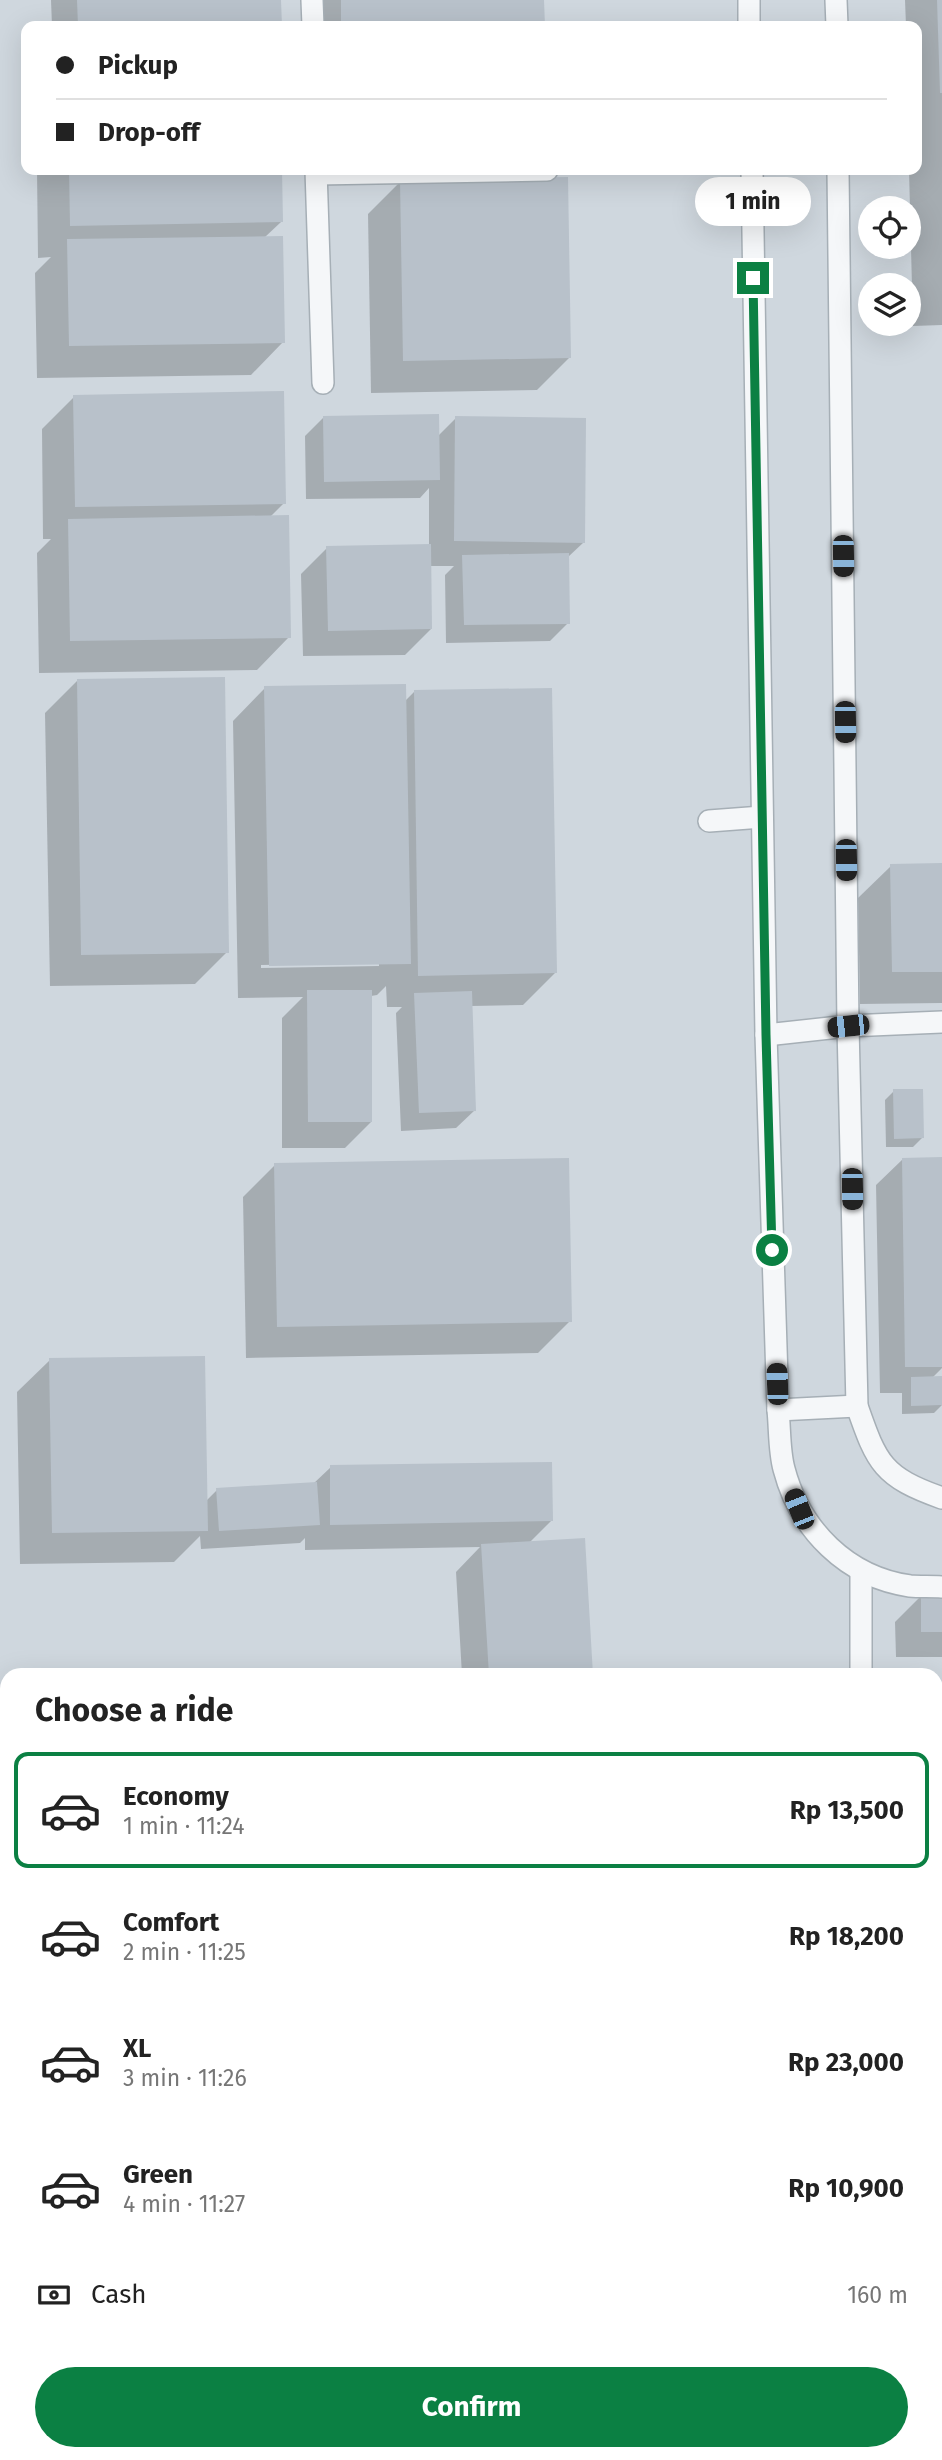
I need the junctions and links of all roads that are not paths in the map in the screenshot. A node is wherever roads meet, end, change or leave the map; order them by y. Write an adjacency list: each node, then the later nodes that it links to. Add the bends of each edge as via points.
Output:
1 (312, 0): 4 (lane)
2 (749, 0): 5 (lane)
3 (836, 0): 6 (lane)
4 (313, 21)
5 (749, 21)
6 (837, 21)
7 (316, 175): 10 (lane)
8 (752, 175): 11 (lane)
9 (838, 175): 14 (lane)
10 (323, 383)
11 (762, 817): 12 (lane); 15 (lane)
12 (709, 821)
13 (942, 1022): 14 (lane)
14 (848, 1026): 15 (lane); 16 (lane)
15 (766, 1035): 17 (lane)
16 (856, 1406): 17 (lane); 18 (lane, via 871,1448 890,1473 913,1488)
17 (778, 1410): 19 (lane, via 783,1468 799,1509 825,1545)
18 (942, 1498)
19 (861, 1571): 20 (lane, via 909,1586); 21 (lane)
20 (942, 1587)
21 (861, 1668)

